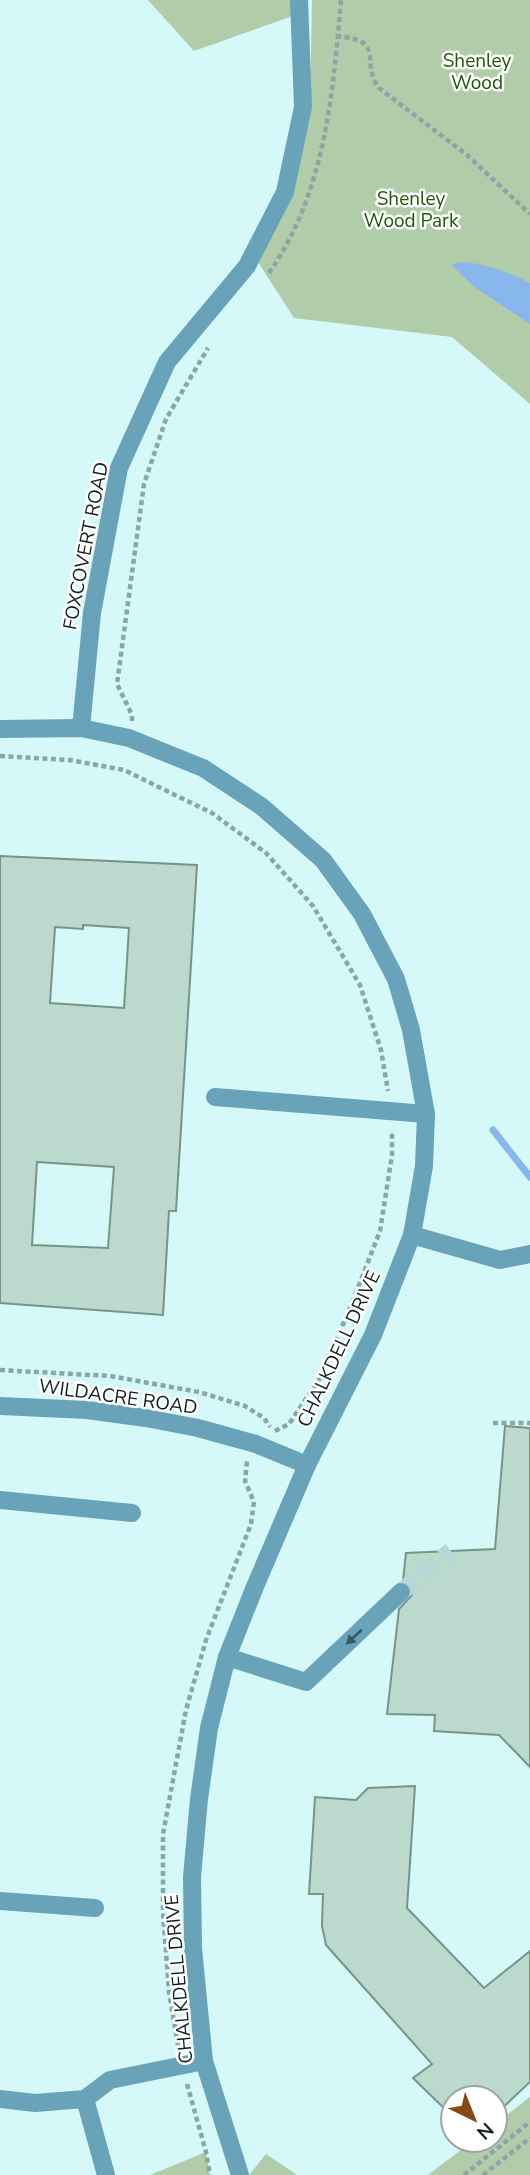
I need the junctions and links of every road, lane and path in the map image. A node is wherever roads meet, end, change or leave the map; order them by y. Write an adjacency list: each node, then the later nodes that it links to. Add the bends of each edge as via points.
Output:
1 (299, 0): 8 (street, FOXCOVERT ROAD, via 303,107 285,192 247,266 167,362 119,468 92,613)
2 (341, 0): 3 (path)
3 (336, 36): 4 (path, via 354,37 366,44 371,78 379,88 467,155); 5 (path, via 327,130 316,175 301,215)
4 (530, 215)
5 (263, 280)
6 (216, 339): 9 (path, via 166,419 144,484 117,684 132,715)
7 (0, 729): 8 (street, CHALKDELL DRIVE)
8 (81, 729): 9 (street, CHALKDELL DRIVE)
9 (129, 738): 10 (path, via 124,770); 12 (street, CHALKDELL DRIVE, via 203,768 261,806 323,860 362,914 396,979 411,1030)
10 (0, 755)
11 (215, 1097): 12 (street)
12 (426, 1114): 13 (street, CHALKDELL DRIVE, via 424,1166)
13 (412, 1235): 14 (street, via 500,1260); 20 (street, CHALKDELL DRIVE, via 373,1335)
14 (530, 1254)
15 (0, 1370): 19 (path, via 110,1376 199,1392 245,1406 264,1418)
16 (0, 1406): 20 (street, WILDACRE ROAD, via 86,1410 198,1428)
17 (493, 1423): 18 (path)
18 (530, 1423)
19 (273, 1432)
20 (307, 1465): 24 (street, CHALKDELL DRIVE)
21 (0, 1500): 22 (street)
22 (132, 1513)
23 (401, 1592): 24 (street, one-way to 24, via 306,1682)
24 (227, 1657): 27 (street, CHALKDELL DRIVE, via 209,1728 192,1877 193,1948)
25 (0, 1901): 26 (street)
26 (95, 1908)
27 (204, 2061): 29 (street, via 110,2080); 33 (street, CHALKDELL DRIVE)
28 (0, 2099): 29 (street, via 34,2103)
29 (85, 2099): 32 (street)
30 (530, 2122): 34 (path)
31 (530, 2138): 35 (path)
32 (106, 2175)
33 (240, 2175)
34 (464, 2175)
35 (483, 2175)

